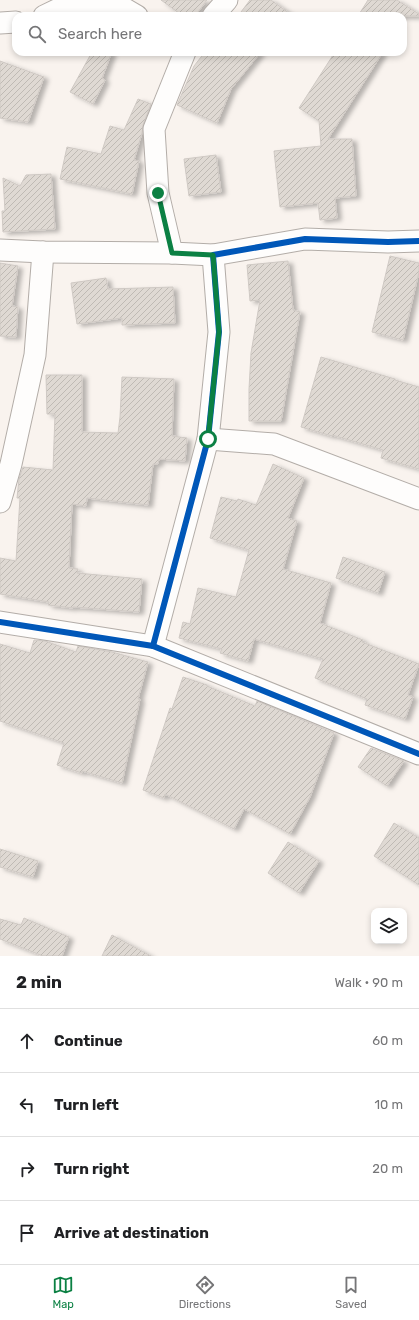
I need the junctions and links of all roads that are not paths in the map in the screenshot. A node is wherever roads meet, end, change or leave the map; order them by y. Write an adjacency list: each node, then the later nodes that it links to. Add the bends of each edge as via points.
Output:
1 (227, 0): 4 (street)
2 (52, 12): 3 (street, via 73,2 120,6)
3 (130, 12)
4 (216, 12)
5 (12, 22): 6 (street)
6 (0, 23)
7 (183, 56): 11 (street, via 154,129 158,193)
8 (419, 241): 12 (street, via 305,239)
9 (0, 250): 10 (street)
10 (43, 252): 11 (street); 15 (street, via 35,355)
11 (172, 253): 12 (street)
12 (213, 255): 13 (street, via 219,332)
13 (208, 439): 14 (street, via 274,444); 17 (street)
14 (419, 499)
15 (0, 502)
16 (0, 622): 17 (street)
17 (153, 646): 18 (street)
18 (419, 754)

